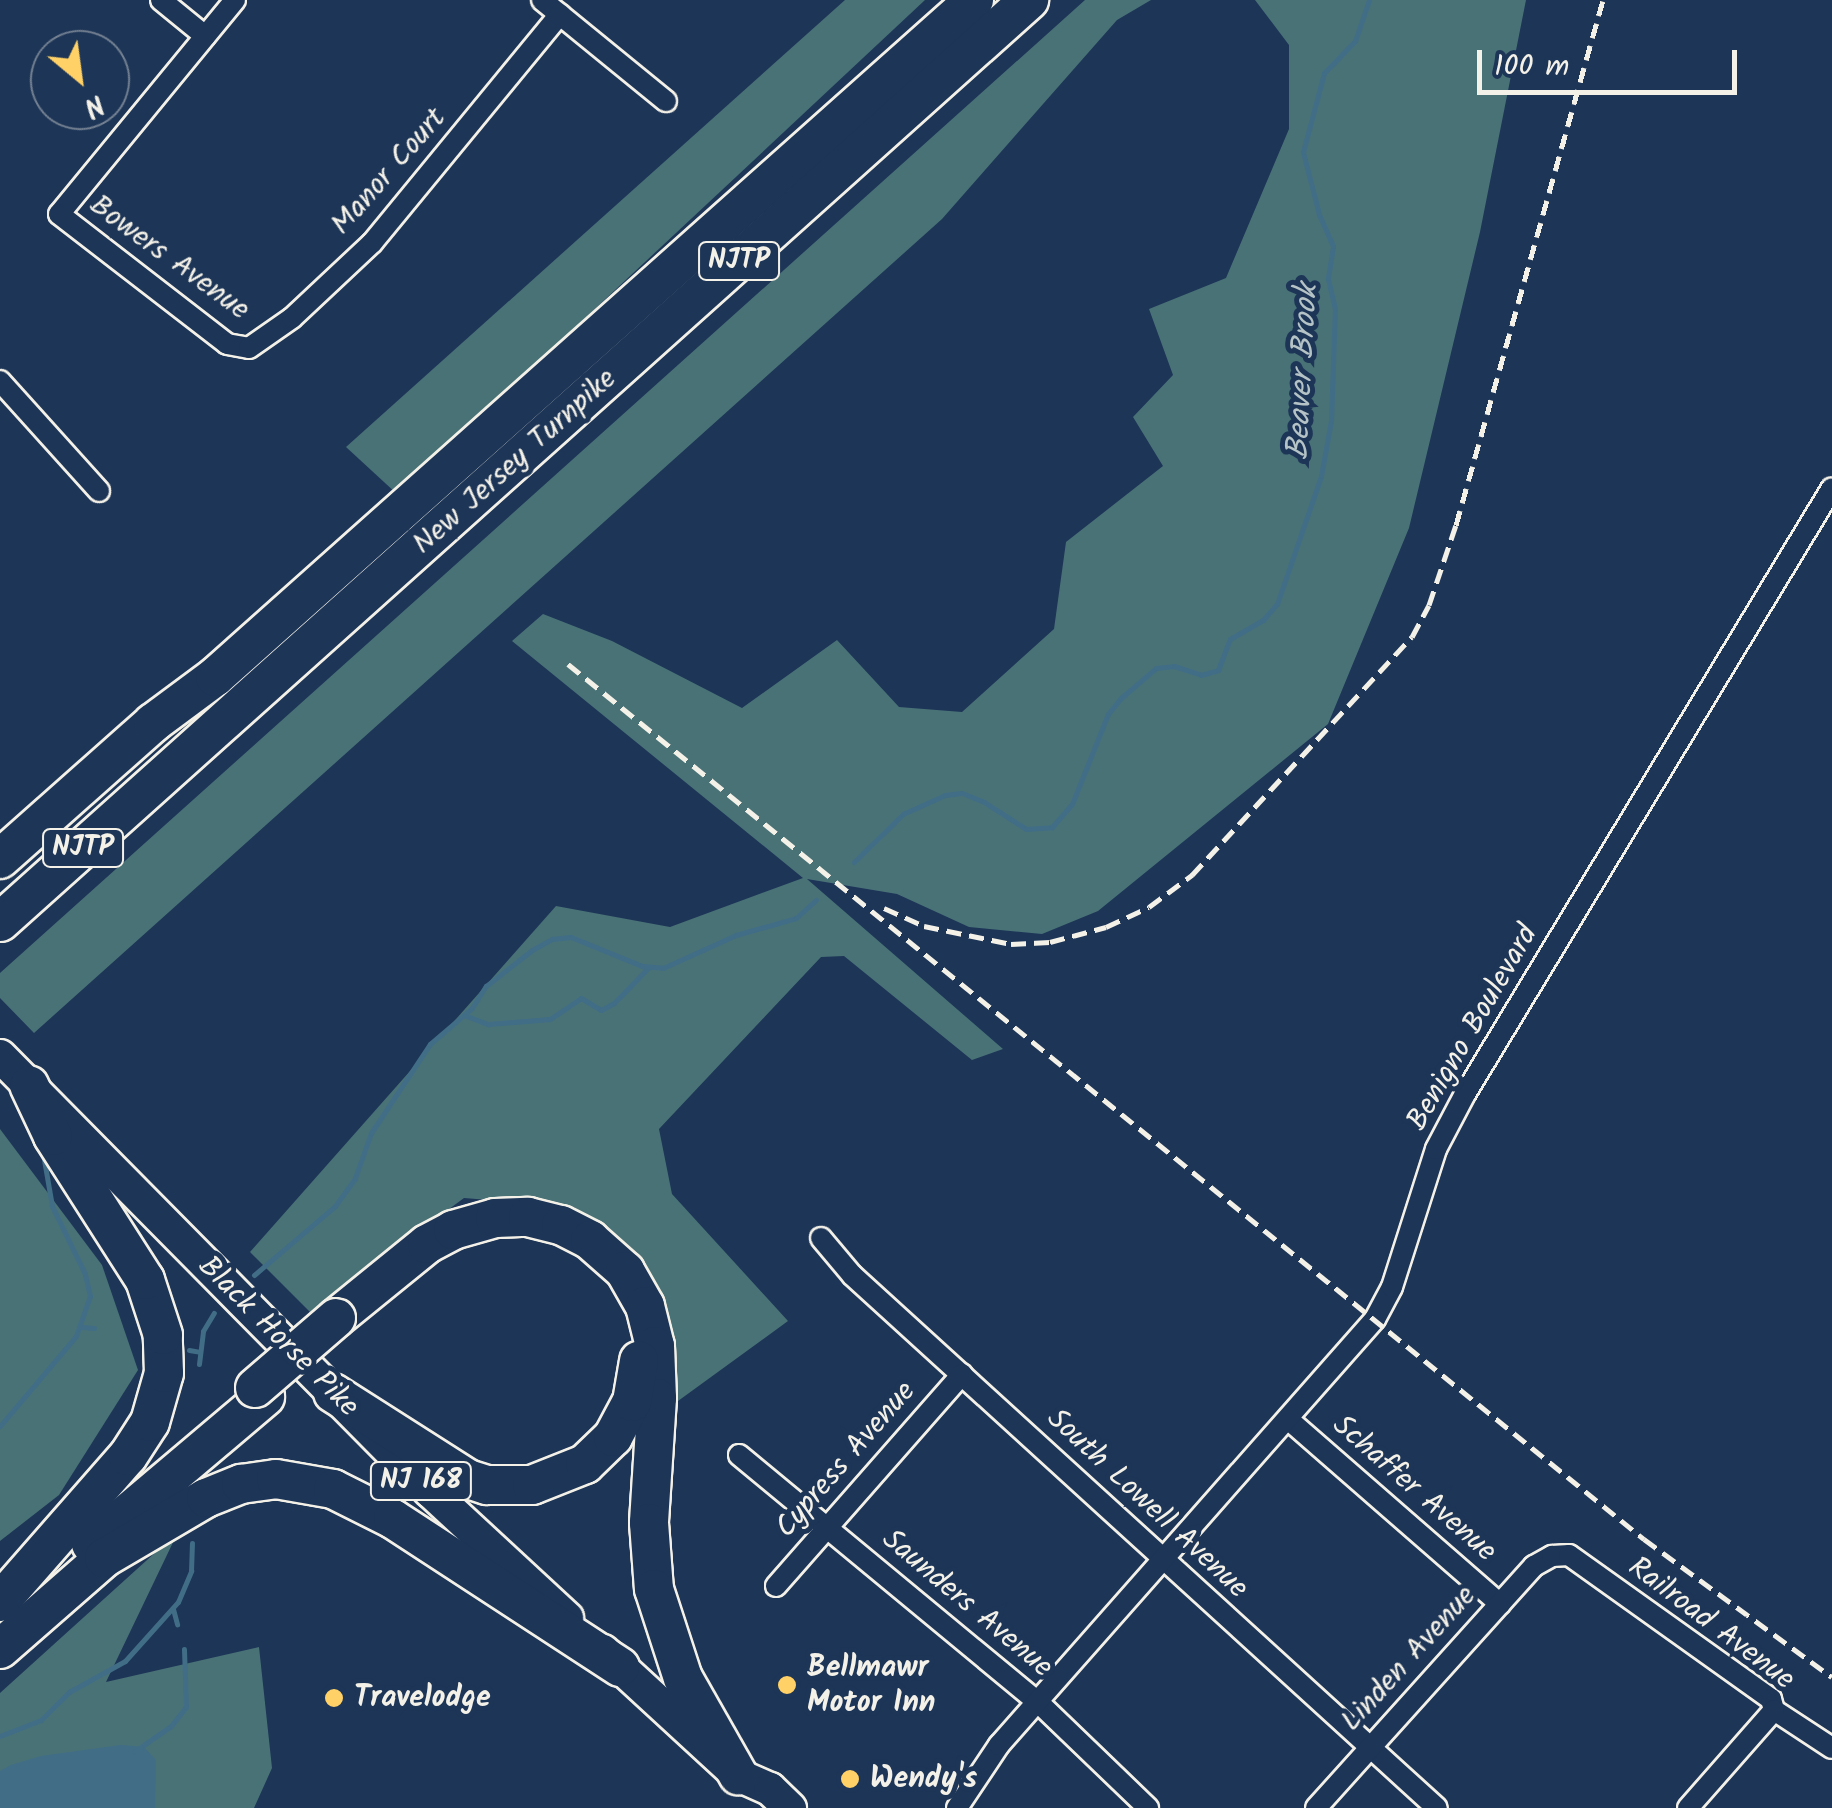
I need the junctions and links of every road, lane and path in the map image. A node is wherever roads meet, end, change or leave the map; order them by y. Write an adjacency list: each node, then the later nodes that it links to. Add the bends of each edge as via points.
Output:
1 (161, 0): 7 (street)
2 (235, 0): 7 (street)
3 (542, 0): 6 (street)
4 (974, 0): 13 (highway, New Jersey Turnpike / NJTP)
5 (1029, 0): 14 (highway, New Jersey Turnpike / NJTP)
6 (560, 14): 8 (street); 9 (street, Manor Court, via 372,244 262,343)
7 (205, 36): 9 (street, Bowers Avenue, via 59,214 227,344)
8 (666, 101)
9 (244, 347)
10 (0, 381): 12 (street)
11 (1832, 488): 22 (street, Benigno Boulevard, via 1464,1094 1436,1149 1376,1319)
12 (99, 491)
13 (0, 859)
14 (0, 922)
15 (0, 1056): 16 (main road, Black Horse Pike / NJ 168)
16 (28, 1085): 21 (main road, Black Horse Pike / NJ 168); 28 (highway, via 145,1280 163,1335 164,1373 150,1422 128,1456)
17 (822, 1238): 19 (street, South Lowell Avenue, via 852,1275)
18 (340, 1324): 20 (highway); 21 (highway, via 450,1248 487,1236 543,1237 588,1259 621,1295 638,1343 637,1384 624,1421 585,1464 550,1481 510,1487 448,1469); 36 (highway, via 426,1244 495,1218 561,1225 625,1271 649,1318 656,1361 649,1546 658,1611 694,1700)
19 (962, 1374): 24 (street, Cypress Avenue); 26 (street, South Lowell Avenue)
20 (260, 1392): 28 (highway); 30 (highway, via 62,1569)
21 (333, 1393): 31 (main road, Black Horse Pike / NJ 168)
22 (1289, 1420): 26 (street, Benigno Boulevard); 29 (street, Schaffer Avenue)
23 (740, 1455): 24 (street, Saunders Avenue)
24 (828, 1528): 27 (street, Cypress Avenue); 32 (street, Saunders Avenue)
25 (1552, 1556): 29 (street, Linden Avenue); 33 (street, Railroad Avenue, via 1569,1555 1772,1699)
26 (1164, 1561): 32 (street, Benigno Boulevard); 34 (street, South Lowell Avenue)
27 (776, 1586)
28 (0, 1604)
29 (1500, 1604): 34 (street, Linden Avenue)
30 (0, 1648): 31 (highway, via 104,1558 206,1498 276,1478 332,1488 393,1520)
31 (620, 1667): 36 (main road, Black Horse Pike / NJ 168)
32 (1038, 1702): 39 (street, Benigno Boulevard, via 988,1758); 40 (street, Saunders Avenue)
33 (1774, 1710): 35 (street, Railroad Avenue); 43 (street)
34 (1368, 1747): 41 (street, Linden Avenue); 42 (street, South Lowell Avenue)
35 (1832, 1748)
36 (738, 1775): 37 (main road, Black Horse Pike / NJ 168); 38 (main road, Black Horse Pike / NJ 168)
37 (757, 1808)
38 (790, 1808)
39 (957, 1808)
40 (1148, 1808)
41 (1316, 1808)
42 (1436, 1808)
43 (1688, 1808)

